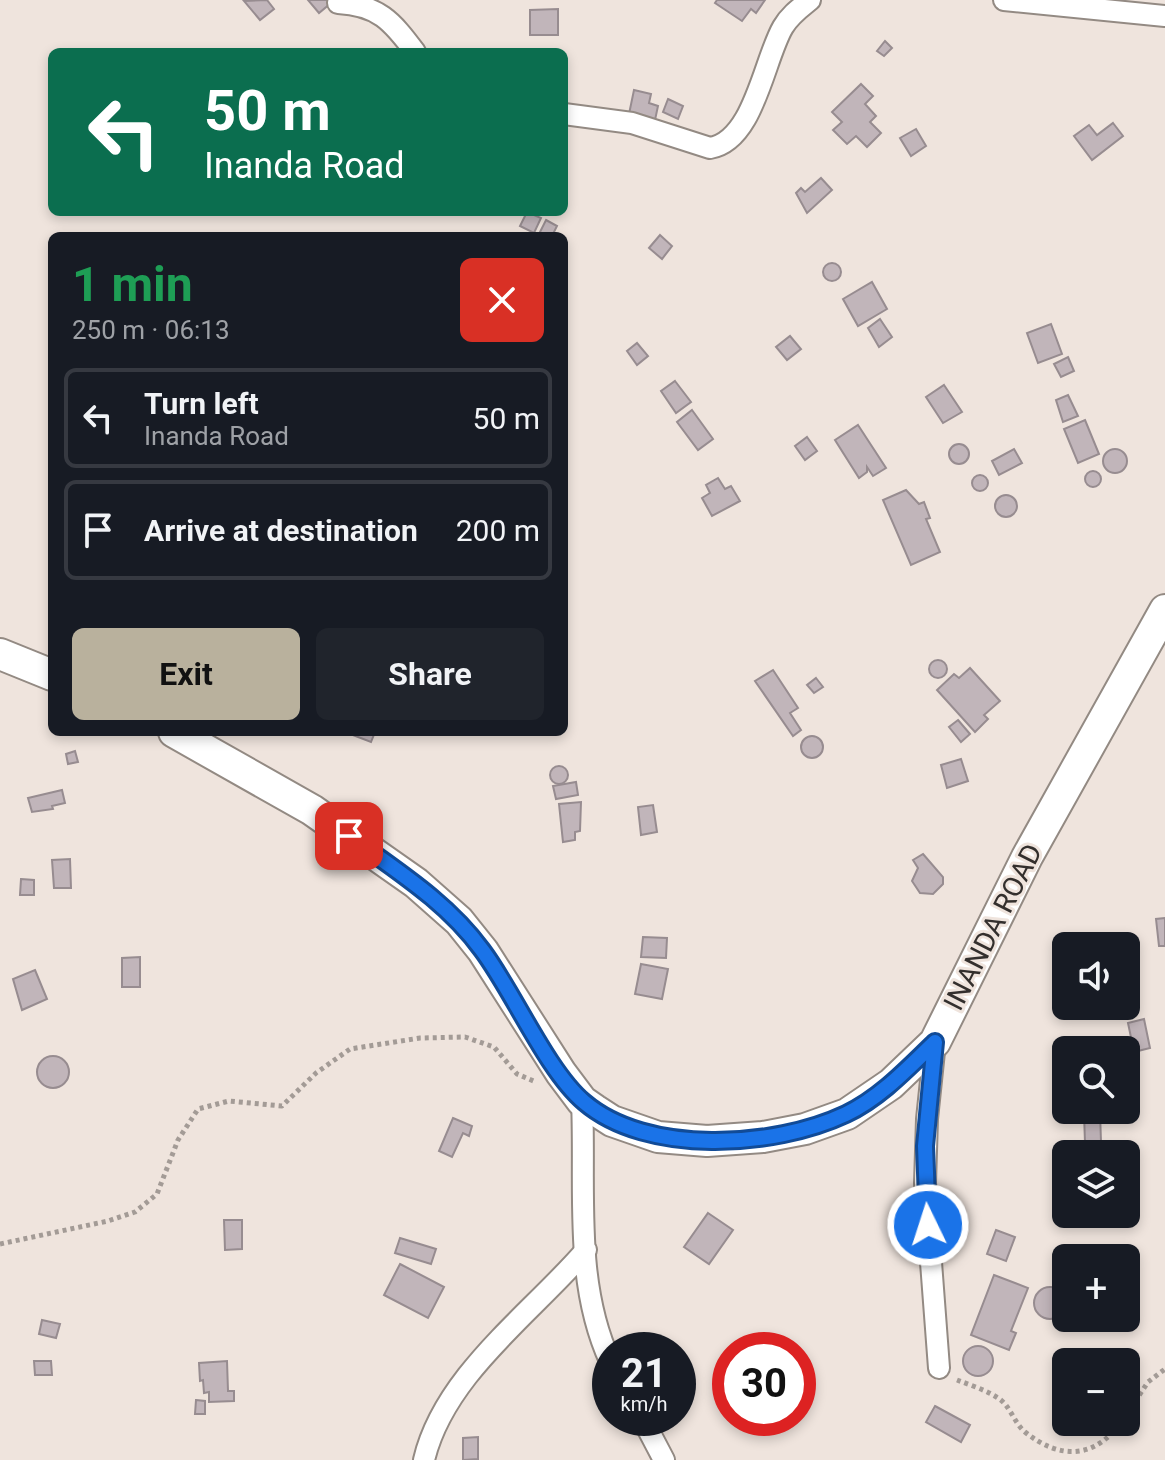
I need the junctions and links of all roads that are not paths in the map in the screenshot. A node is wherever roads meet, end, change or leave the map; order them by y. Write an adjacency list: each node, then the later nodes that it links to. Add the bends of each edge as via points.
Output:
1 (810, 0): 6 (street, via 783,27 749,111 722,145 702,146 632,123)
2 (1004, 0): 4 (street)
3 (338, 3): 5 (street, via 377,10)
4 (1165, 16)
5 (411, 48)
6 (568, 115)
7 (1165, 610): 11 (street, INANDA ROAD, via 1027,857)
8 (0, 654): 9 (street)
9 (48, 673)
10 (181, 736): 12 (street, INANDA ROAD, via 312,810 449,912 483,951)
11 (935, 1042): 12 (street, INANDA ROAD, via 891,1084 847,1114 763,1137 658,1137 612,1121); 15 (street, via 925,1183)
12 (582, 1101): 13 (street)
13 (586, 1250): 14 (street, via 590,1308); 17 (street, via 473,1371 438,1419)
14 (599, 1332)
15 (939, 1368)
16 (651, 1436): 18 (street)
17 (424, 1460)
18 (664, 1460)

